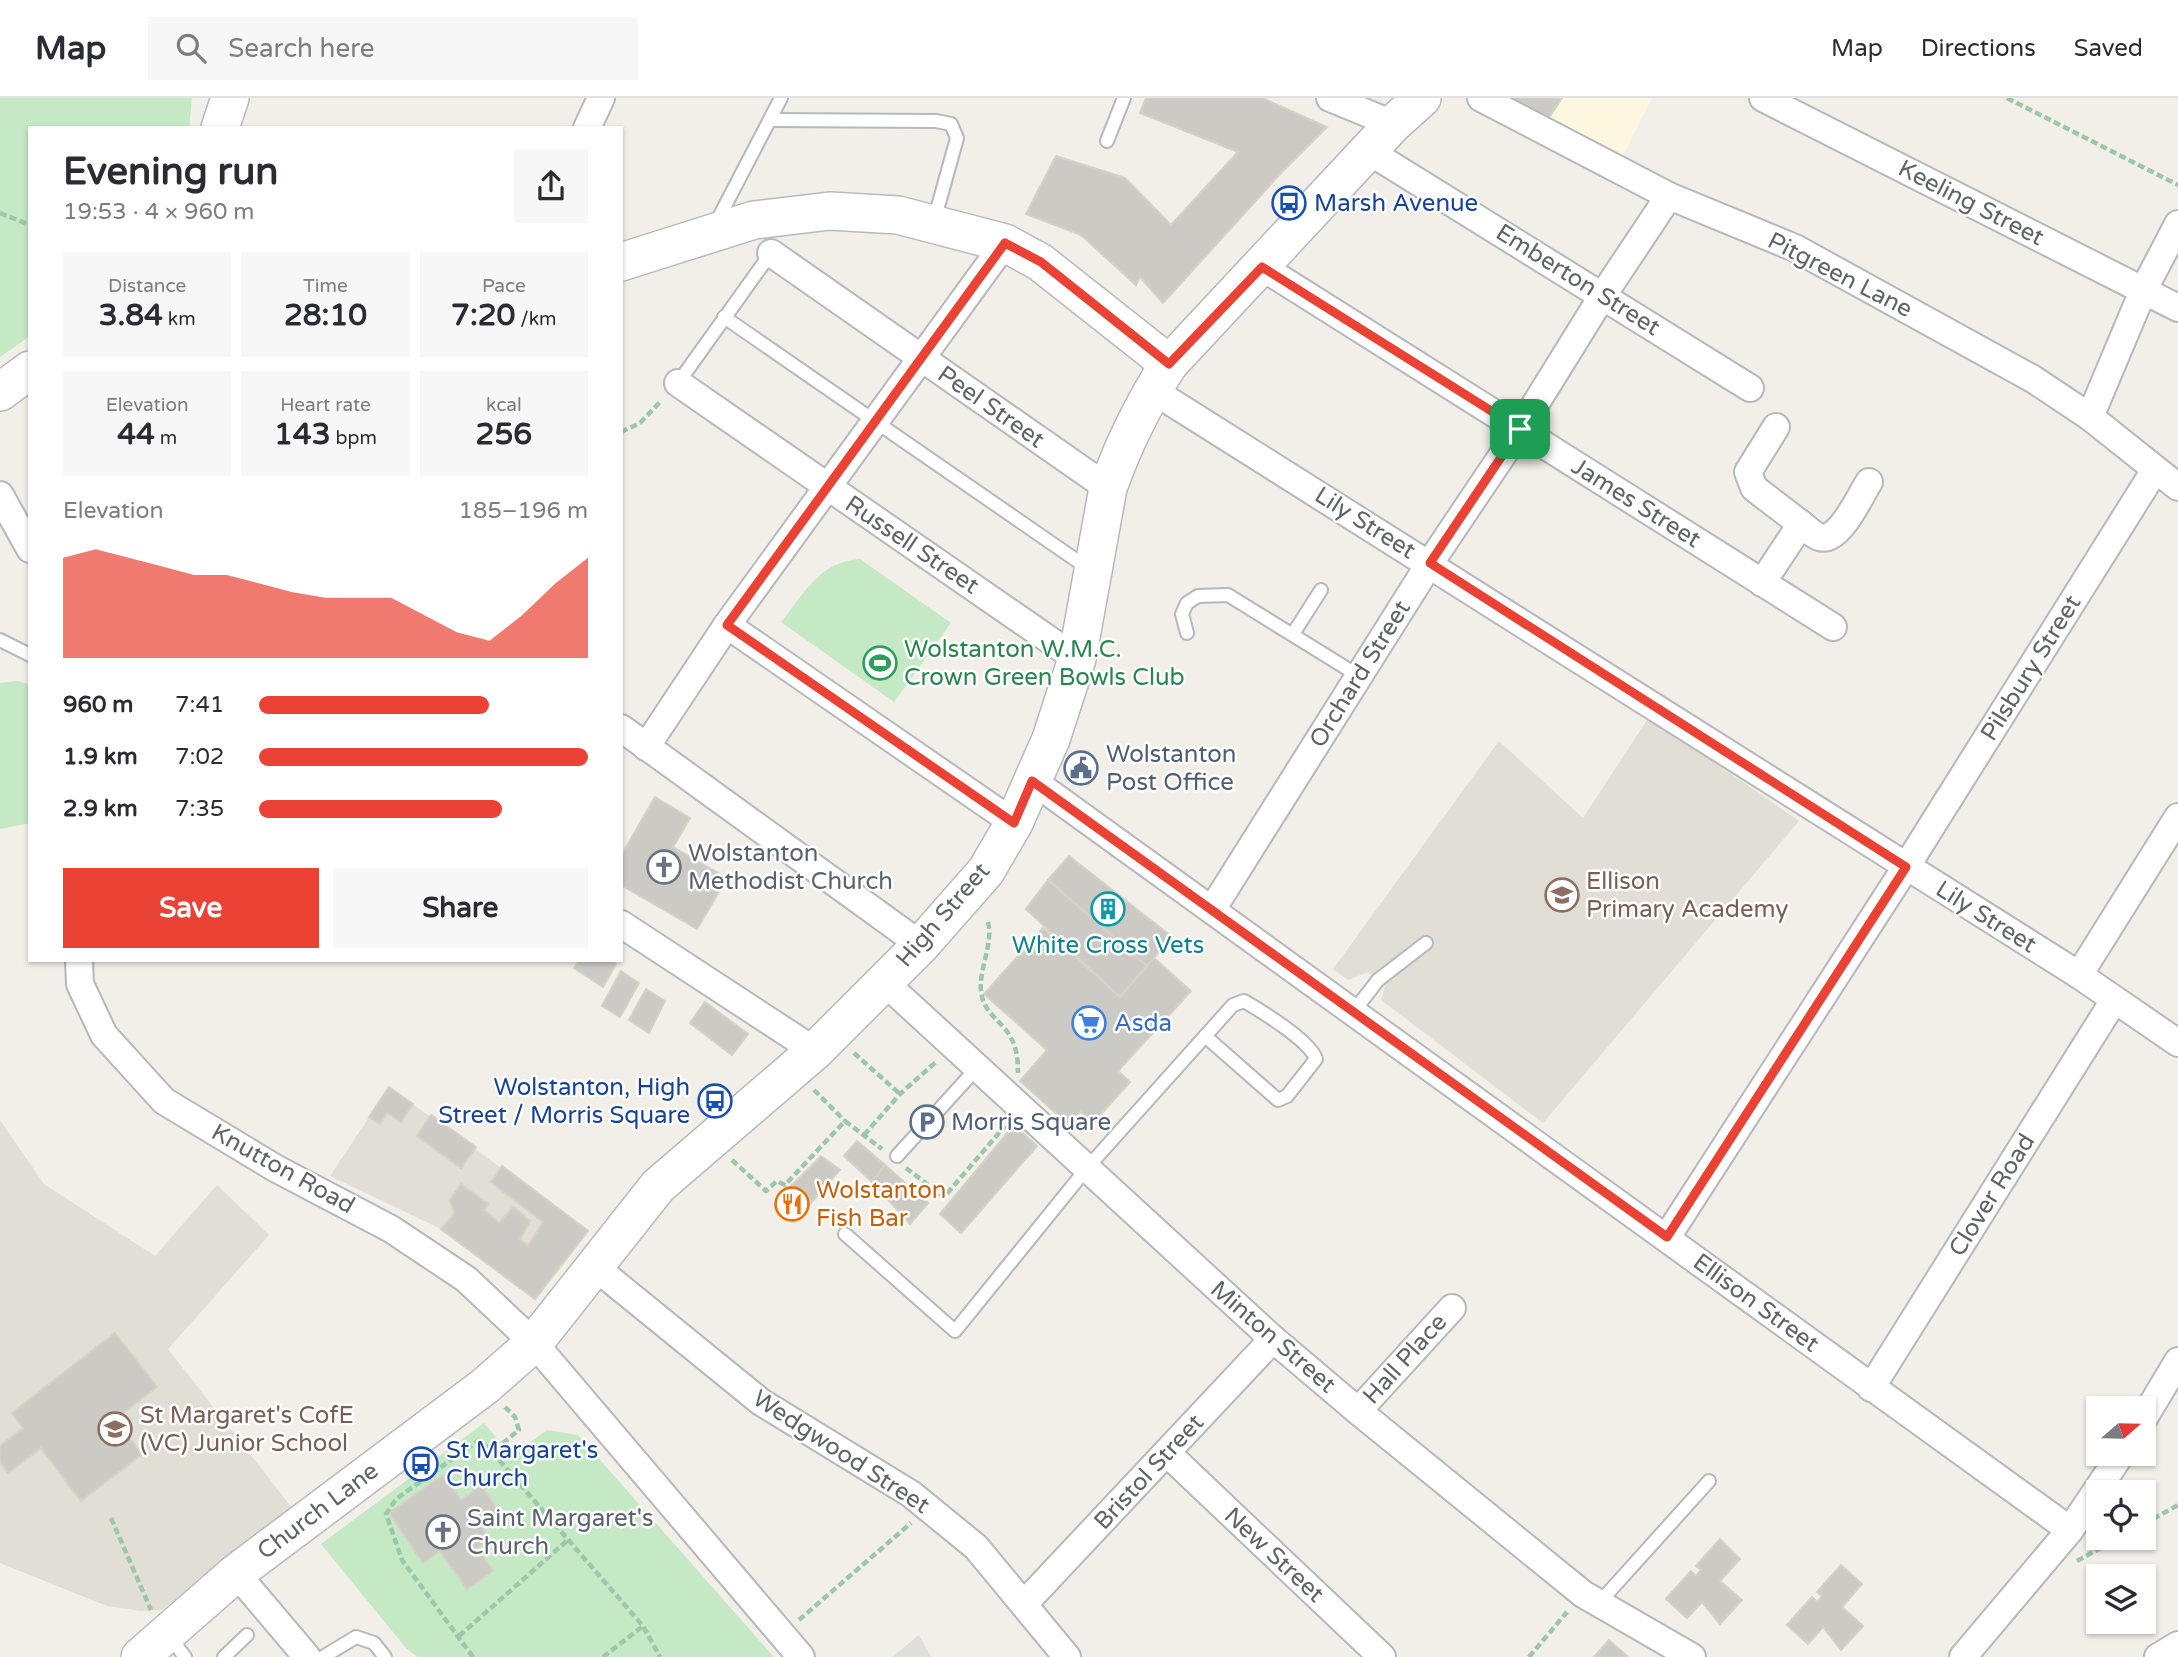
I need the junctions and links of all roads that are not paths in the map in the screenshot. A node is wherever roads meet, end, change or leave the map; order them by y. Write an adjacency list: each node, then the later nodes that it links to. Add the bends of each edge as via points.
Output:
1 (230, 98): 11 (main road)
2 (601, 98): 12 (street)
3 (781, 98): 9 (lane)
4 (1124, 98): 13 (lane)
5 (1330, 98): 10 (street)
6 (1422, 98): 10 (main road, High Street)
7 (1481, 98): 15 (street, Pitgreen Lane)
8 (1763, 98): 23 (street, Keeling Street)
9 (770, 120): 16 (lane, via 951,124 957,138); 18 (lane)
10 (1393, 124): 14 (main road, High Street)
11 (221, 126)
12 (588, 126)
13 (1107, 141)
14 (1370, 152): 22 (main road, High Street); 24 (street, Emberton Street)
15 (1669, 196): 24 (street, Orchard Street); 33 (street, Pitgreen Lane, via 1796,248 2033,379)
16 (933, 224): 18 (main road, via 898,215 830,211 754,220); 19 (main road)
17 (2178, 224): 23 (street)
18 (711, 233): 21 (main road)
19 (1005, 243): 27 (street); 29 (main road, via 1041,262)
20 (771, 253): 26 (lane); 27 (street, Peel Street)
21 (623, 261)
22 (1262, 267): 29 (main road, High Street); 36 (street, James Street)
23 (2143, 291): 25 (street, Keeling Street); 33 (street)
24 (1603, 295): 31 (street, Emberton Street); 36 (street, Orchard Street)
25 (2178, 308)
26 (724, 317): 30 (lane); 34 (lane)
27 (921, 359): 34 (street); 41 (street, Peel Street)
28 (28, 371): 32 (main road)
29 (1161, 377): 41 (main road, High Street); 45 (street, Lily Street)
30 (678, 383): 40 (street, Russell Street)
31 (1750, 388)
32 (0, 392)
33 (2090, 417): 37 (street, Pitgreen Lane)
34 (876, 420): 40 (street); 46 (lane)
35 (1776, 428): 43 (street, via 1748,472 1754,488)
36 (1520, 429): 45 (street, Orchard Street); 47 (street, James Street)
37 (2155, 470): 39 (street, Pitgreen Lane); 62 (street, Pilsbury Street)
38 (1869, 482): 43 (street, via 1838,532 1829,538 1819,537)
39 (2178, 487)
40 (828, 488): 49 (street); 55 (street, Russell Street)
41 (1108, 488): 46 (main road, High Street)
42 (0, 495): 44 (street)
43 (1801, 524): 47 (street)
44 (28, 545)
45 (1430, 563): 56 (street, Orchard Street); 62 (street, Lily Street)
46 (1092, 571): 55 (main road, High Street)
47 (1762, 583): 50 (street, James Street)
48 (1321, 590): 52 (lane)
49 (727, 625): 58 (street); 61 (street)
50 (1833, 627)
51 (1188, 633): 52 (lane, via 1182,614 1187,603 1213,594 1228,596)
52 (1293, 634): 56 (lane)
53 (0, 640): 54 (lane)
54 (28, 654)
55 (1077, 659): 59 (main road, High Street)
56 (1359, 676): 63 (street, Orchard Street)
57 (623, 730): 58 (street)
58 (646, 747): 66 (street)
59 (1032, 781): 61 (main road, High Street); 63 (street, Ellison Street)
60 (2178, 817): 68 (street)
61 (1014, 823): 66 (main road, High Street, via 986,871)
62 (1906, 867): 68 (street, Lily Street); 79 (street, Pilsbury Street)
63 (1213, 908): 71 (street, Ellison Street)
64 (623, 924): 74 (street)
65 (1426, 943): 71 (lane, via 1378,980)
66 (921, 945): 69 (main road, High Street)
67 (79, 962): 83 (street, Knutton Road, via 80,984 104,1035 164,1101 275,1168 391,1229 466,1279)
68 (2078, 975): 70 (street, Lily Street)
69 (883, 981): 74 (main road, High Street); 75 (street, Minton Street)
70 (2113, 1002): 73 (street, Lily Street); 85 (street, Clover Road)
71 (1354, 1010): 79 (street, Ellison Street)
72 (1205, 1036): 72 (lane, via 1278,1100 1287,1096 1316,1059 1309,1048 1244,1001 1233,1005); 77 (lane)
73 (2178, 1043)
74 (815, 1051): 80 (main road, High Street, via 658,1186)
75 (976, 1069): 76 (lane); 77 (street, Minton Street)
76 (901, 1161)
77 (1087, 1168): 78 (lane, via 955,1331); 82 (street, Minton Street)
78 (845, 1234)
79 (1667, 1237): 85 (street, Ellison Street)
80 (595, 1267): 83 (main road, High Street); 94 (street, Wedgwood Street, via 761,1402 929,1508 976,1547)
81 (1452, 1308): 87 (street, Hall Place)
82 (1273, 1339): 87 (street, Minton Street); 88 (street, Bristol Street)
83 (534, 1343): 92 (main road, Church Lane, via 485,1386); 102 (street, Knutton Road)
84 (2178, 1361): 86 (street)
85 (1871, 1388): 91 (street, Ellison Street)
86 (2156, 1398)
87 (1358, 1411): 93 (street, Minton Street)
88 (1167, 1453): 94 (street, Bristol Street); 104 (street, New Street)
89 (2113, 1466): 91 (street)
90 (1709, 1481): 93 (lane)
91 (2070, 1530): 106 (street)
92 (236, 1573): 97 (main road, Church Lane); 99 (street)
93 (1591, 1599): 105 (street, Minton Street)
94 (1024, 1604): 103 (street, Wedgwood Street)
95 (247, 1636): 98 (lane)
96 (2178, 1645): 107 (street)
97 (163, 1646)
98 (224, 1657)
99 (307, 1657)
100 (323, 1657): 101 (lane, via 356,1637 374,1643)
101 (385, 1657)
102 (801, 1657)
103 (1067, 1657)
104 (1382, 1657)
105 (1692, 1657)
106 (1963, 1657)
107 (2158, 1657)

